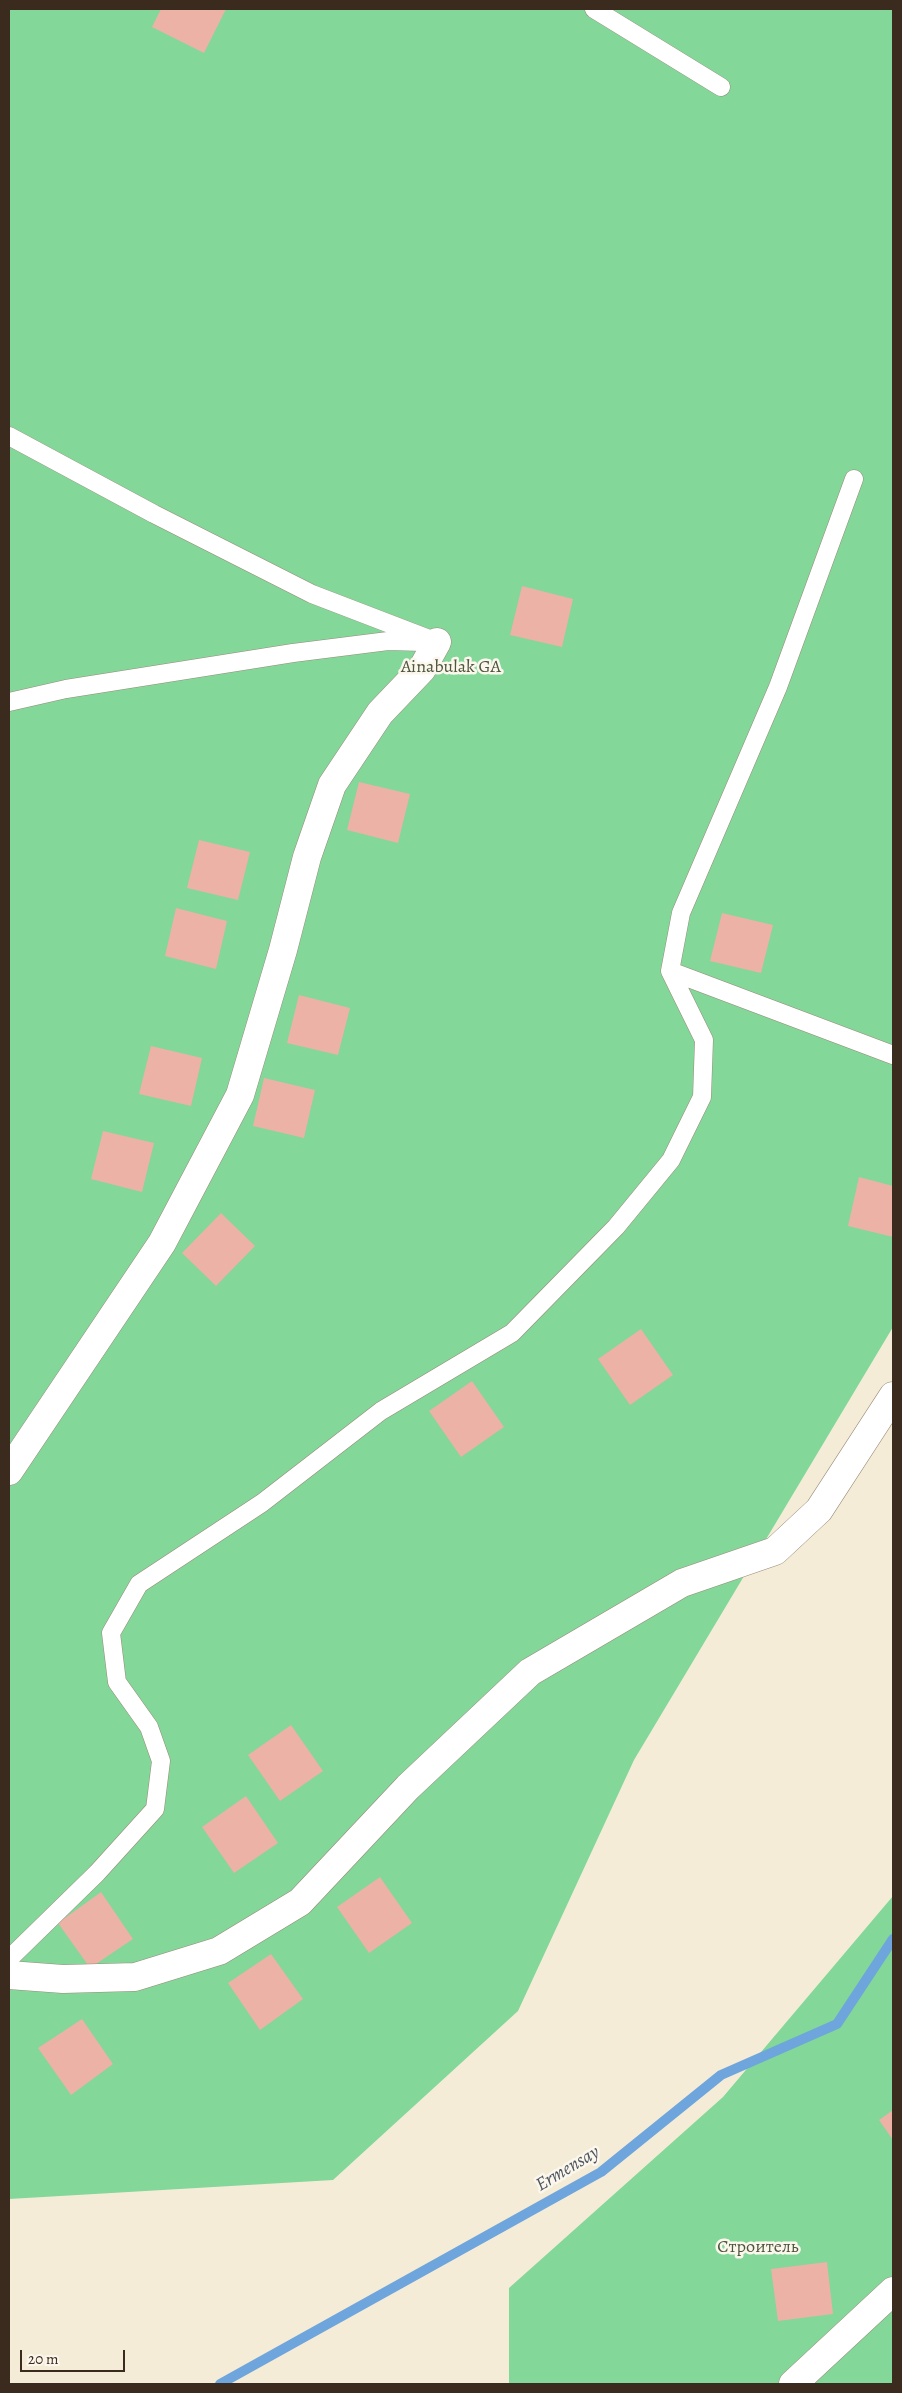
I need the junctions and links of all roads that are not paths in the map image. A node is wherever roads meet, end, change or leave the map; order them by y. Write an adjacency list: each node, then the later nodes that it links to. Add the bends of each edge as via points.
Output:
1 (594, 9): 2 (lane)
2 (721, 87)
3 (9, 436): 5 (lane, via 312,594)
4 (854, 479): 7 (lane, via 778,687 681,914)
5 (437, 642): 6 (lane, via 388,641 293,653 66,689); 10 (street, via 422,669 380,713 332,785 307,857 240,1095 162,1244)
6 (9, 702)
7 (670, 971): 8 (lane); 11 (lane, via 704,1040 702,1097 671,1160 616,1227 512,1332 381,1412 262,1503 139,1584 111,1633 117,1682 149,1726 161,1761 155,1808 97,1873)
8 (893, 1055)
9 (893, 1396): 12 (street, via 819,1510 775,1551 682,1584 530,1672 408,1787 300,1902 219,1951 135,1977 63,1979)
10 (9, 1471)
11 (9, 1959)
12 (9, 1976)
13 (893, 2291): 14 (street)
14 (793, 2384)

